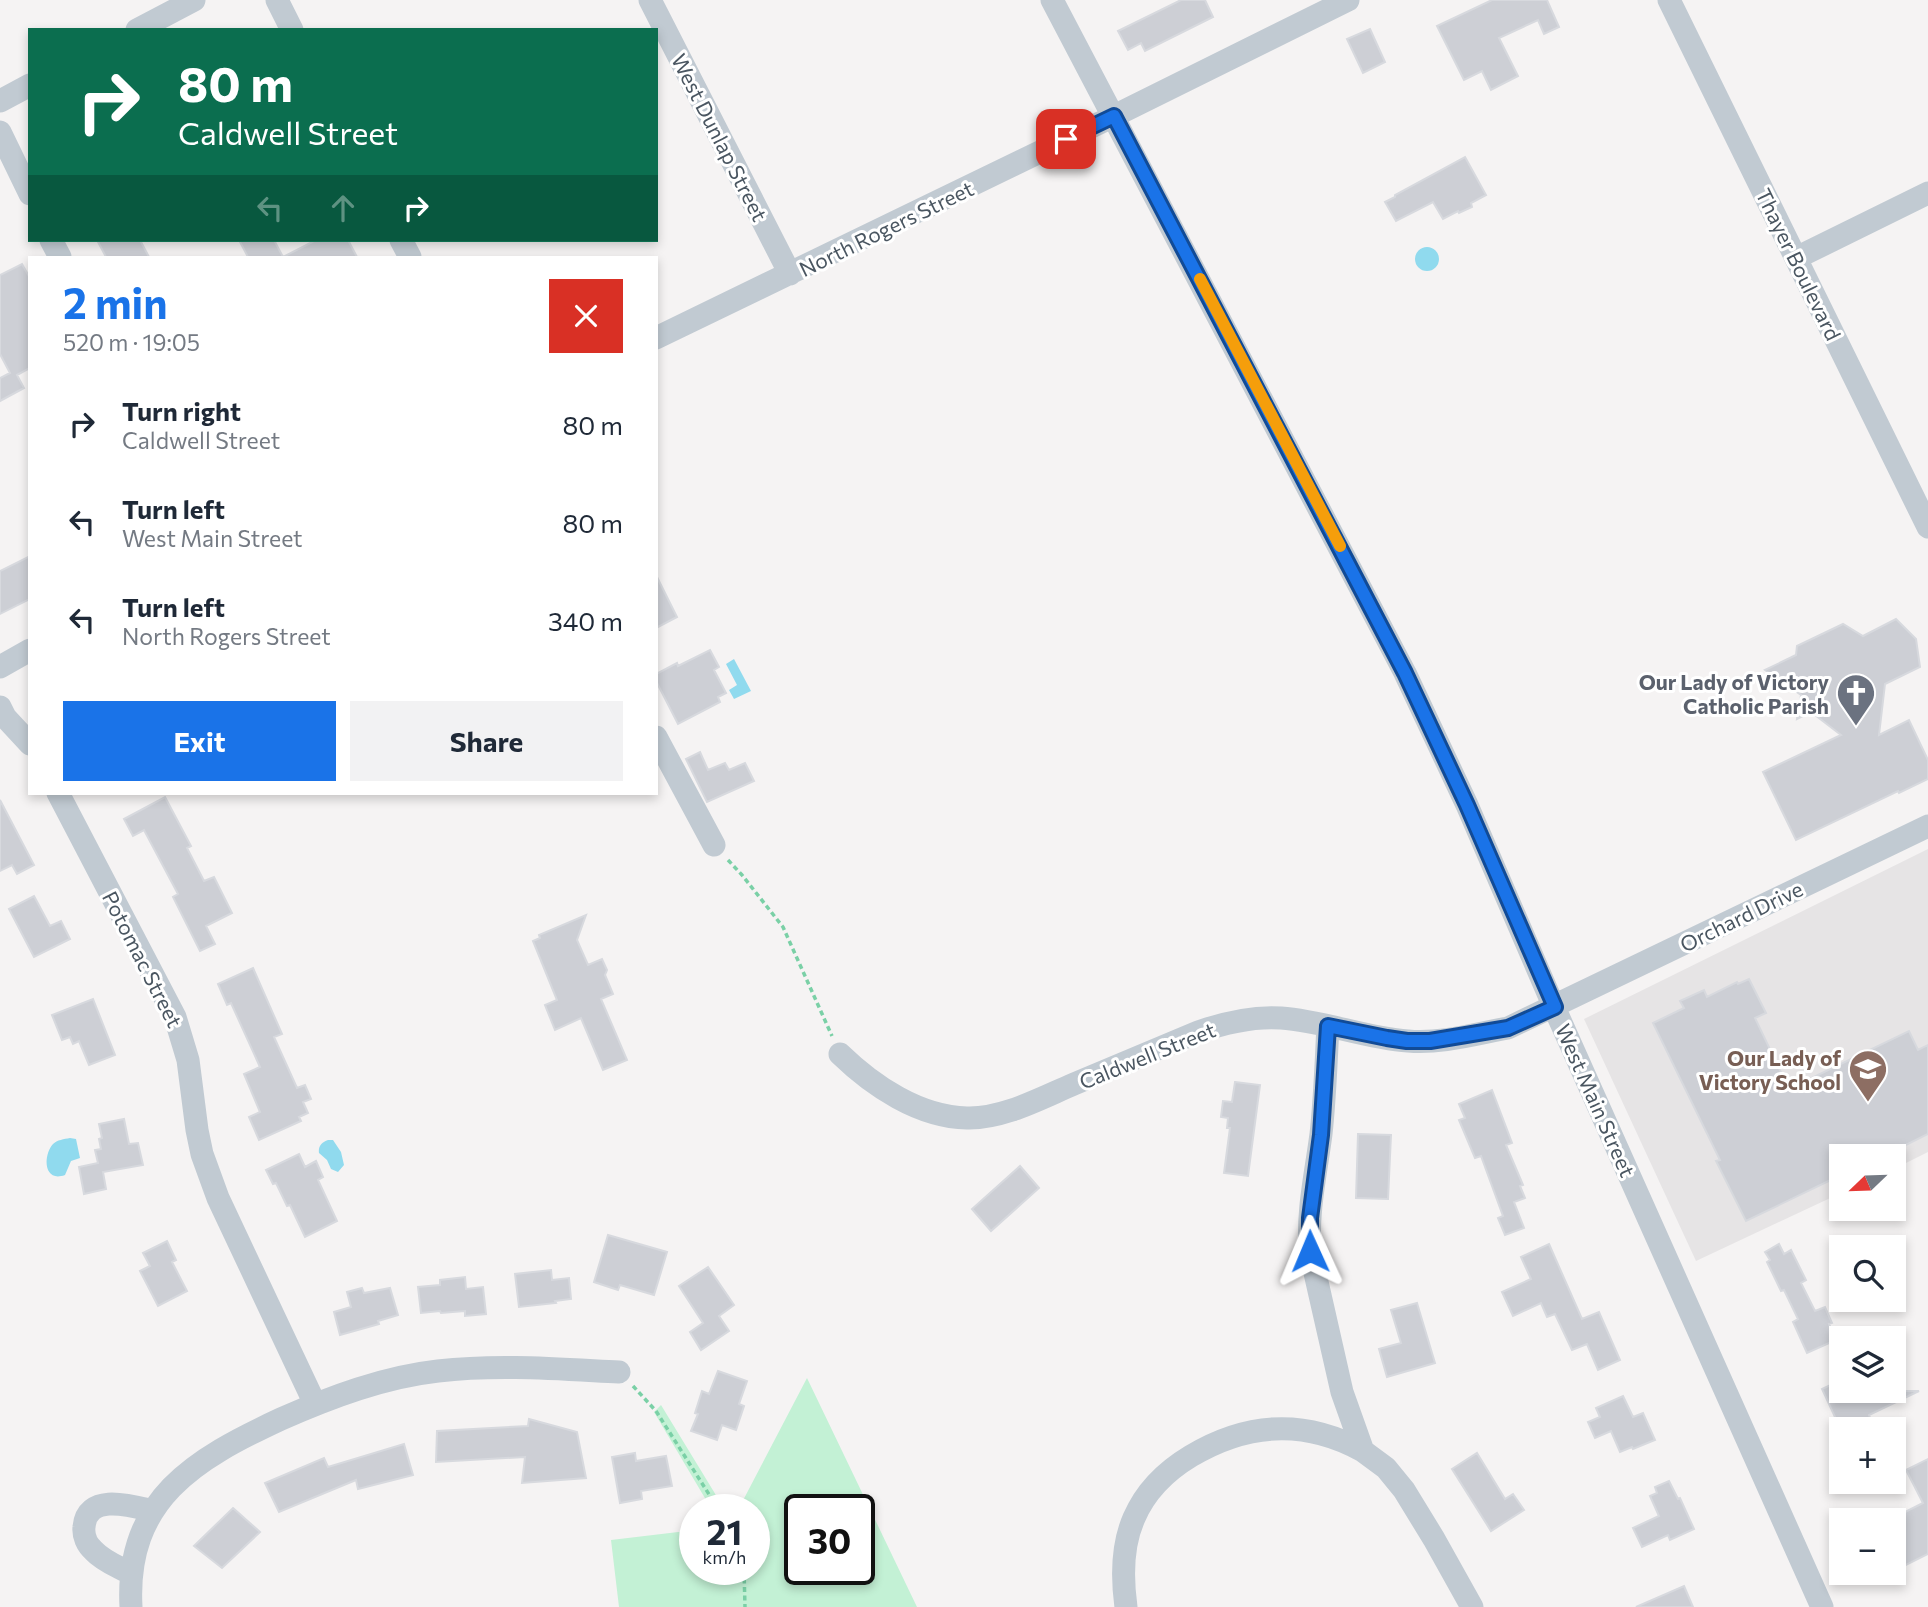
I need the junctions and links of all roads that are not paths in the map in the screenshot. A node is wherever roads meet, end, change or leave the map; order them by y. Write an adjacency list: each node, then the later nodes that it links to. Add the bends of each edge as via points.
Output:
1 (194, 0): 7 (street)
2 (277, 0): 8 (street)
3 (650, 0): 16 (street, West Dunlap Street)
4 (1052, 0): 11 (street, West Main Street)
5 (1348, 0): 11 (street, North Rogers Street)
6 (1669, 0): 15 (street, Thayer Boulevard)
7 (141, 28)
8 (291, 28)
9 (28, 86): 10 (street)
10 (0, 101)
11 (1114, 116): 16 (street, North Rogers Street); 27 (street, West Main Street, via 1405,673)
12 (0, 132): 13 (street)
13 (28, 190)
14 (1928, 194): 15 (street)
15 (1796, 258): 18 (street, Thayer Boulevard)
16 (790, 274): 17 (street, North Rogers Street)
17 (658, 337)
18 (1928, 527)
19 (28, 651): 20 (street)
20 (0, 667)
21 (0, 707): 23 (street)
22 (658, 741): 26 (street)
23 (28, 742)
24 (59, 795): 31 (street, Potomac Street, via 175,1017 188,1059 197,1130 209,1176)
25 (1928, 826): 27 (street, Orchard Drive)
26 (714, 845)
27 (1555, 1007): 28 (street, Caldwell Street, via 1508,1028 1430,1041 1397,1040); 38 (street, West Main Street)
28 (1328, 1026): 29 (street, Caldwell Street, via 1281,1018 1215,1026 1024,1105 973,1118 912,1105 862,1074); 32 (street, via 1310,1251 1342,1392)
29 (840, 1054)
30 (619, 1372): 31 (street, via 492,1366 437,1371 371,1385)
31 (315, 1404): 33 (street, via 204,1459 173,1485)
32 (1363, 1451): 36 (street, via 1326,1434 1264,1429 1229,1437 1181,1462 1156,1483 1133,1519 1125,1555); 37 (street, via 1404,1490)
33 (153, 1511): 34 (street, via 140,1536); 34 (street, via 106,1503 88,1514 84,1523 92,1549)
34 (131, 1574): 35 (street)
35 (131, 1607)
36 (1126, 1607)
37 (1472, 1607)
38 (1822, 1607)

